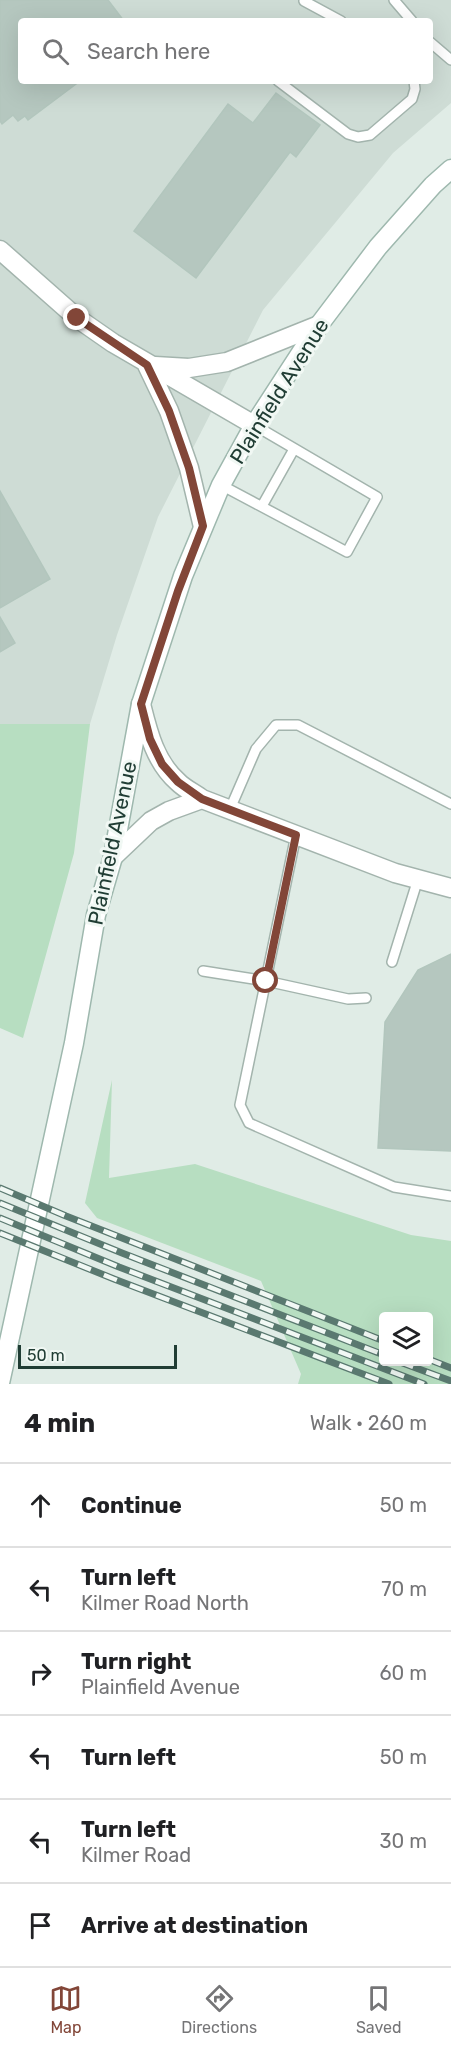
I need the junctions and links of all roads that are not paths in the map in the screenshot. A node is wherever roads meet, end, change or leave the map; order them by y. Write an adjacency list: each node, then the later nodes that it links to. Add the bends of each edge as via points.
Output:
1 (394, 0): 4 (lane)
2 (304, 1): 3 (lane)
3 (335, 18)
4 (409, 18)
5 (433, 45): 6 (lane)
6 (451, 60)
7 (282, 84): 8 (lane, via 348,134 358,137 369,135 412,99)
8 (414, 84)
9 (451, 169): 11 (main road, Plainfield Avenue, via 378,247)
10 (0, 250): 12 (main road, via 77,318)
11 (319, 325): 12 (main road, via 226,362 189,368); 13 (main road, Plainfield Avenue)
12 (147, 365): 13 (main road); 17 (main road, via 173,422)
13 (254, 424): 14 (lane); 15 (main road, Plainfield Avenue)
14 (294, 449): 16 (lane); 16 (lane, via 377,497 346,552)
15 (221, 485): 16 (lane); 17 (main road, Plainfield Avenue)
16 (262, 506)
17 (203, 526): 18 (main road, Plainfield Avenue)
18 (141, 704): 19 (main road, via 150,739 162,764 178,782); 23 (main road, Plainfield Avenue)
19 (202, 799): 21 (main road); 23 (main road, via 151,821)
20 (451, 804): 21 (lane, via 298,725 276,726 256,749)
21 (230, 809): 22 (main road)
22 (296, 835): 24 (main road); 28 (lane)
23 (113, 857): 31 (main road, Plainfield Avenue, via 96,915 74,1043)
24 (418, 879): 25 (main road); 26 (lane)
25 (451, 888)
26 (392, 963)
27 (203, 971): 28 (lane)
28 (266, 981): 29 (lane, via 348,999); 30 (lane, via 240,1105 249,1123 394,1186)
29 (366, 998)
30 (451, 1196)
31 (0, 1383)

